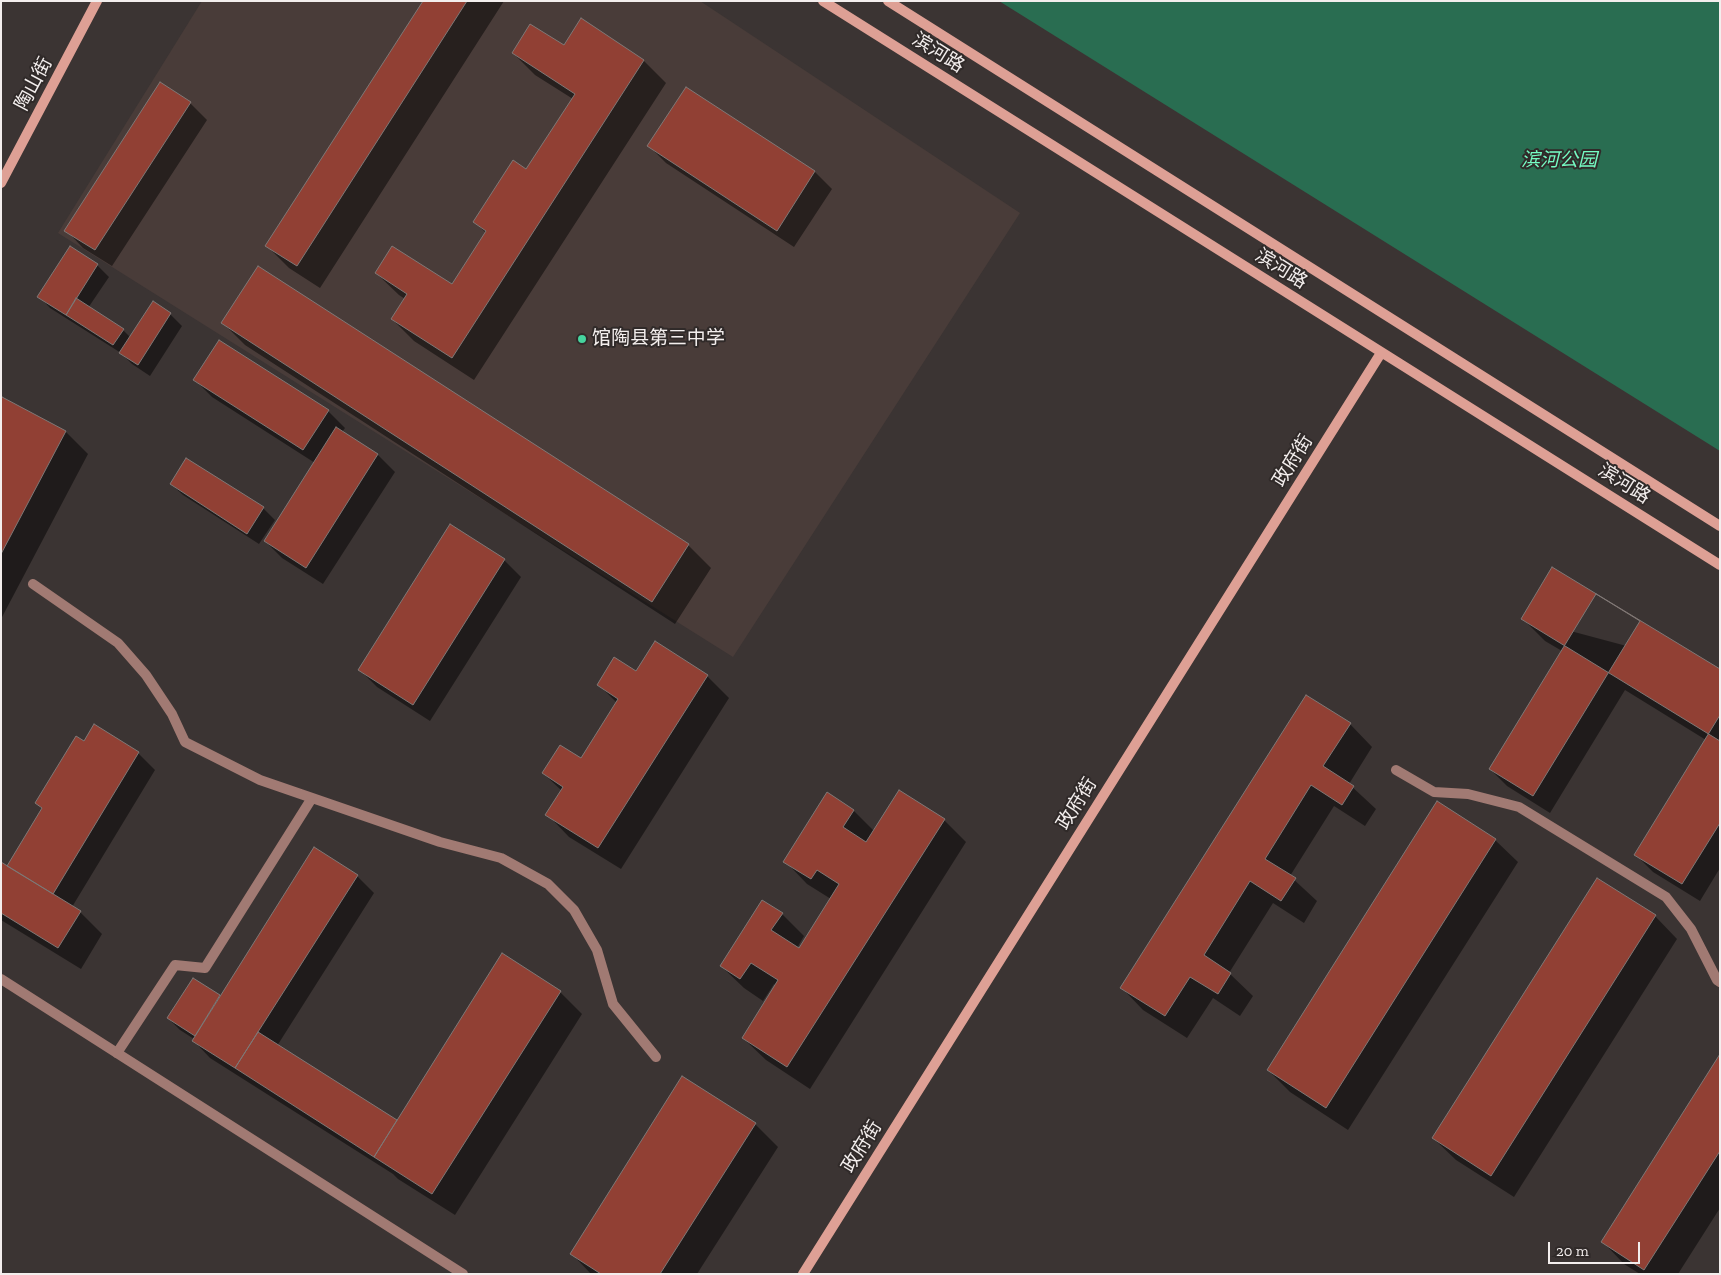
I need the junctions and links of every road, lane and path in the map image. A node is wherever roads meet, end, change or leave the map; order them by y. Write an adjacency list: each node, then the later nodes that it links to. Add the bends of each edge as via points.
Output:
1 (97, 1): 4 (street, 陶山街)
2 (823, 1): 5 (street, 滨河路)
3 (888, 1): 6 (street, 滨河路)
4 (1, 183)
5 (1381, 353): 7 (street, 滨河路); 16 (street, 政府街)
6 (1720, 526)
7 (1720, 565)
8 (33, 584): 10 (street, via 118,643 146,675 172,714 185,742 260,780)
9 (1396, 770): 12 (street, via 1434,792 1468,794 1519,807 1666,897 1691,929)
10 (312, 798): 13 (street, via 205,968 175,965); 14 (street, via 440,842 501,858 548,884 574,910 597,950 613,1004)
11 (1, 979): 13 (street)
12 (1720, 982)
13 (117, 1053): 15 (street)
14 (656, 1057)
15 (463, 1274)
16 (803, 1274)

